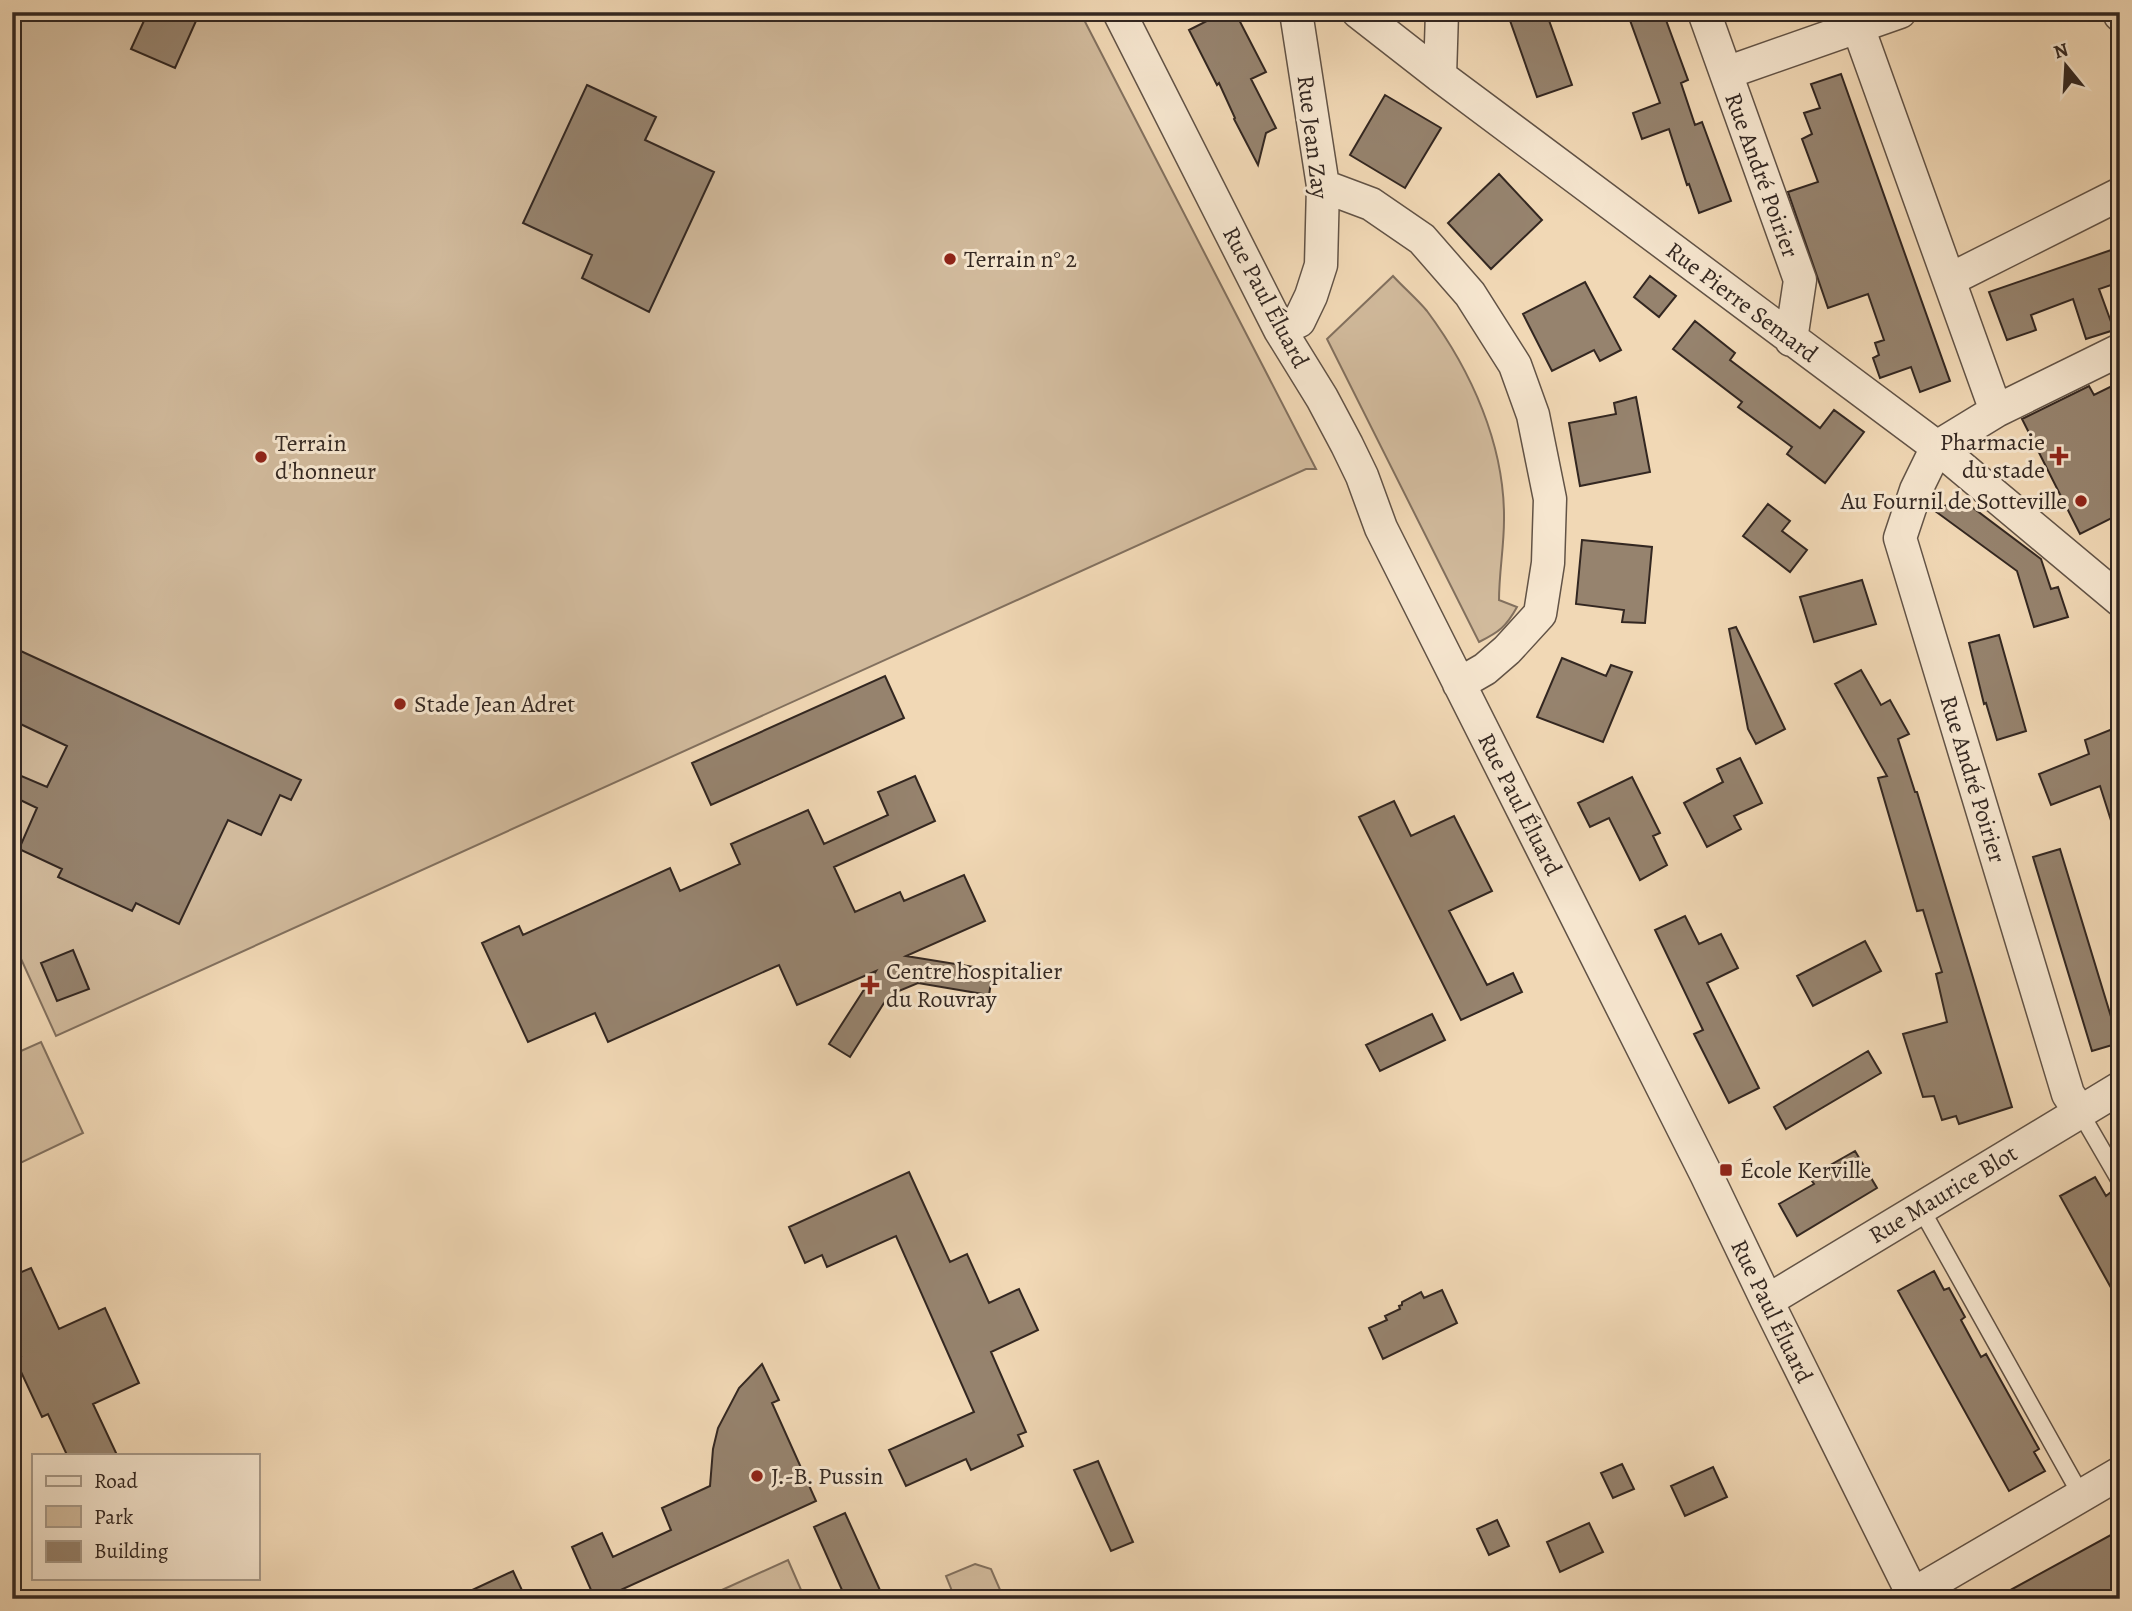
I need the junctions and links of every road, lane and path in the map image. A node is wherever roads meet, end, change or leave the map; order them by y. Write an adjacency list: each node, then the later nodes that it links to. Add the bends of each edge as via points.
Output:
1 (1118, 12): 13 (street, Rue Paul Éluard)
2 (1296, 12): 10 (street, Rue Jean Zay)
3 (1358, 12): 9 (street, Rue Pierre Semard)
4 (1441, 12): 9 (street)
5 (1704, 12): 8 (street, Rue André Poirier)
6 (1900, 12): 7 (street)
7 (1858, 27): 8 (street); 12 (street)
8 (1726, 73): 14 (street, Rue André Poirier, via 1800,280)
9 (1440, 76): 14 (street, Rue Pierre Semard)
10 (1323, 186): 13 (street, Rue Jean Zay, via 1321,265 1299,321); 19 (street, via 1371,204 1422,239 1470,294 1515,365 1533,415 1550,499 1549,563 1540,614 1485,669)
11 (2120, 194): 12 (street)
12 (1949, 280): 16 (street)
13 (1280, 330): 19 (street, Rue Paul Éluard, via 1347,445 1381,528)
14 (1791, 340): 17 (street, Rue Pierre Semard)
15 (2120, 350): 16 (street)
16 (1996, 411): 17 (street)
17 (1937, 447): 18 (street, Rue Pierre Semard); 21 (street, Rue André Poirier, via 1900,538 2068,1094)
18 (2120, 600)
19 (1460, 684): 24 (street, Rue Paul Éluard)
20 (2120, 1088): 21 (street, Rue Maurice Blot)
21 (2080, 1112): 22 (lane); 23 (street, Rue Maurice Blot)
22 (2120, 1181)
23 (1920, 1207): 24 (street, Rue Maurice Blot); 26 (lane)
24 (1767, 1301): 27 (street, Rue Paul Éluard)
25 (2120, 1472): 26 (street)
26 (2081, 1494): 27 (street)
27 (1914, 1596)

